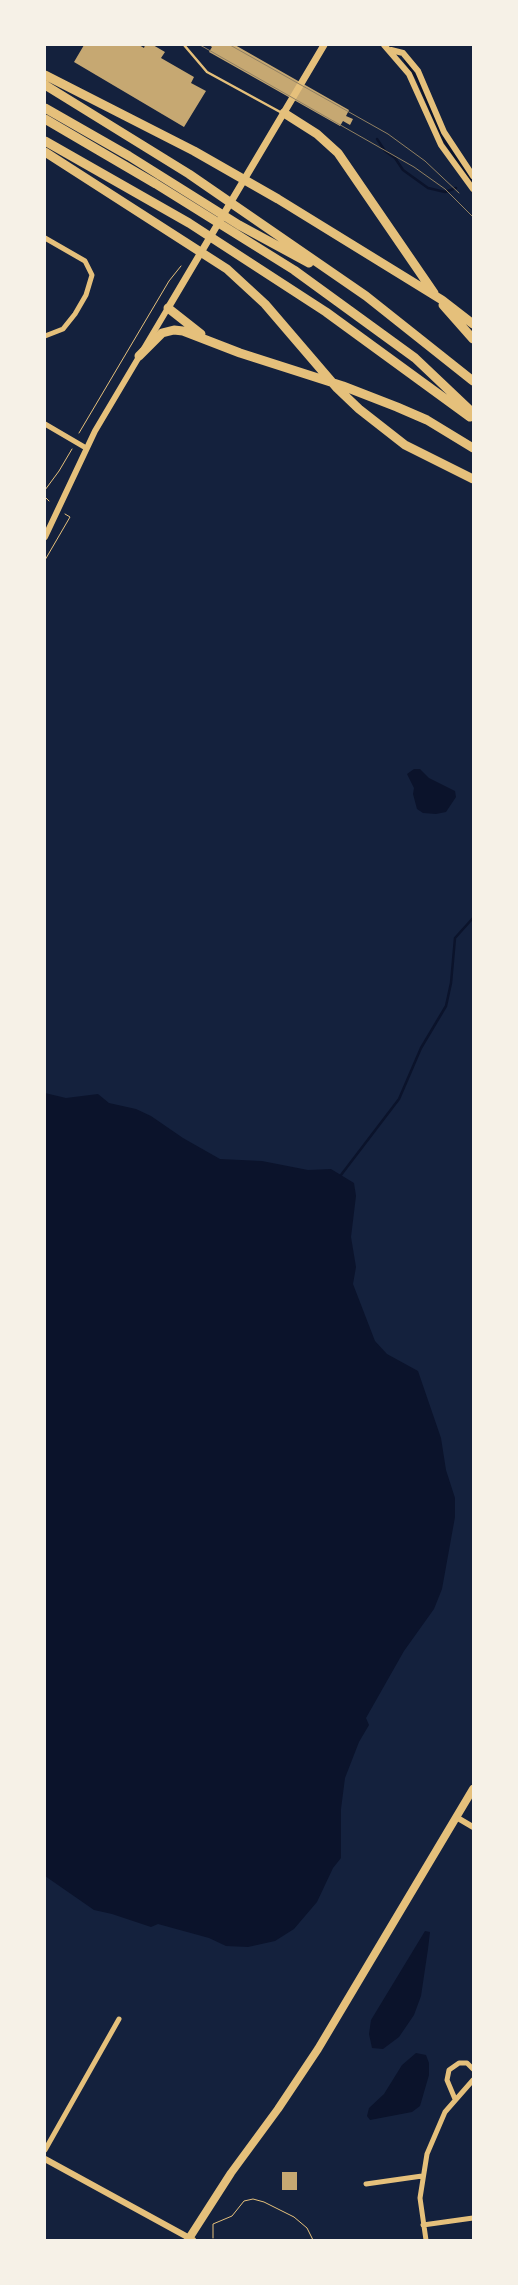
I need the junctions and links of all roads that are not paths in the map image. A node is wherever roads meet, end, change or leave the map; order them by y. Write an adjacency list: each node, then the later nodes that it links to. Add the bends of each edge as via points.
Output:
1 (184, 45): 7 (lane, via 207,72)
2 (324, 45): 7 (main road)
3 (387, 47): 11 (street, via 403,53 418,70 444,132); 12 (street, via 412,78 441,145)
4 (45, 75): 16 (highway, via 194,151 270,195 442,300)
5 (45, 85): 14 (highway, via 189,174)
6 (45, 108): 14 (highway, via 239,225)
7 (284, 114): 15 (main road); 19 (highway, via 317,134 338,153 444,305)
8 (45, 119): 22 (highway, via 294,270 415,358)
9 (45, 141): 23 (highway, via 189,223 326,312)
10 (45, 152): 27 (highway, via 227,270 265,304 359,410 405,445)
11 (473, 176)
12 (473, 189)
13 (45, 238): 17 (street, via 85,261 92,275 86,295 63,329)
14 (349, 284): 21 (highway)
15 (168, 308): 18 (highway); 20 (street)
16 (473, 324)
17 (45, 336)
18 (207, 339): 20 (highway, via 168,330 156,337); 26 (highway, via 397,407 427,420)
19 (473, 339)
20 (139, 356): 25 (street)
21 (473, 381)
22 (473, 413)
23 (473, 419)
24 (45, 424): 25 (street)
25 (86, 448): 28 (street)
26 (473, 448)
27 (473, 479)
28 (48, 523): 29 (street)
29 (45, 536)
30 (473, 1789): 31 (main road)
31 (456, 1817): 32 (street); 43 (main road, via 318,2049 231,2173)
32 (473, 1827)
33 (118, 2019): 37 (street)
34 (473, 2069): 36 (street, via 459,2063 449,2070 447,2080)
35 (473, 2080): 36 (street)
36 (455, 2099): 39 (street, via 438,2125)
37 (45, 2150)
38 (45, 2159): 43 (street)
39 (422, 2176): 40 (street); 42 (street)
40 (366, 2184)
41 (473, 2218): 42 (street)
42 (423, 2226): 44 (street)
43 (190, 2240)
44 (426, 2240)

